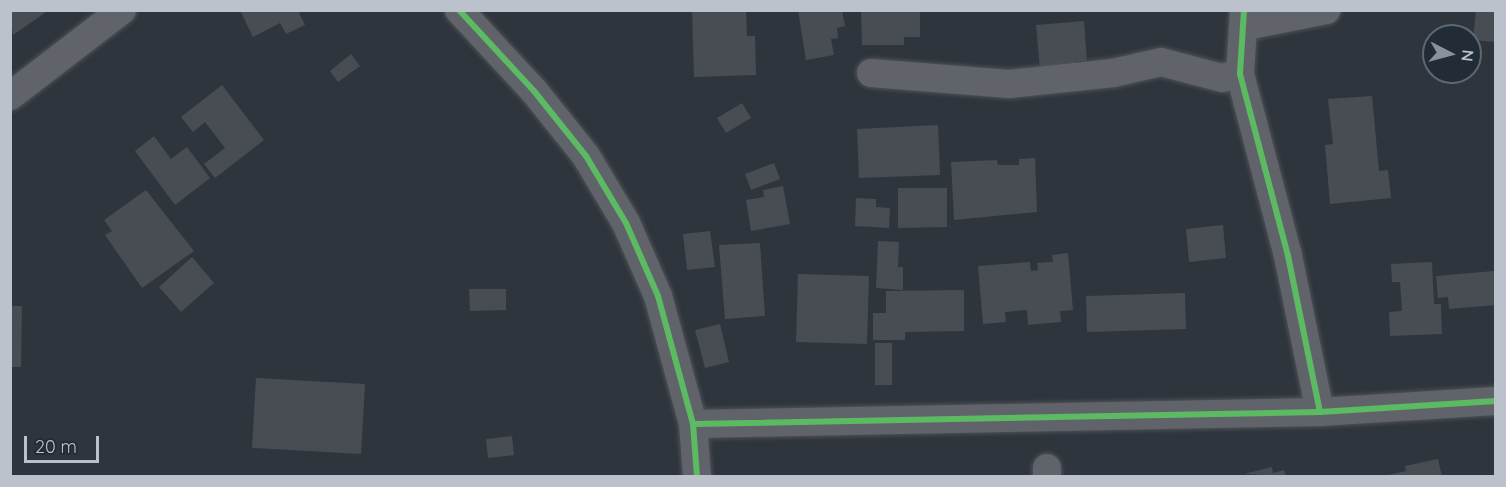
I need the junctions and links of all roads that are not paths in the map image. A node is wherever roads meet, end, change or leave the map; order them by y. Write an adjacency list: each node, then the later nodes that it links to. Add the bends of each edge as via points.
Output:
1 (122, 10): 7 (street)
2 (459, 10): 10 (street, via 534,91 586,156 626,224 658,296)
3 (1326, 10): 4 (street)
4 (1245, 18): 6 (street)
5 (871, 73): 6 (street, via 1009,84 1113,73 1161,62 1222,78)
6 (1240, 74): 9 (street, via 1288,256)
7 (10, 96)
8 (1496, 401): 9 (street)
9 (1320, 412): 10 (street)
10 (693, 424): 11 (street)
11 (697, 477)

